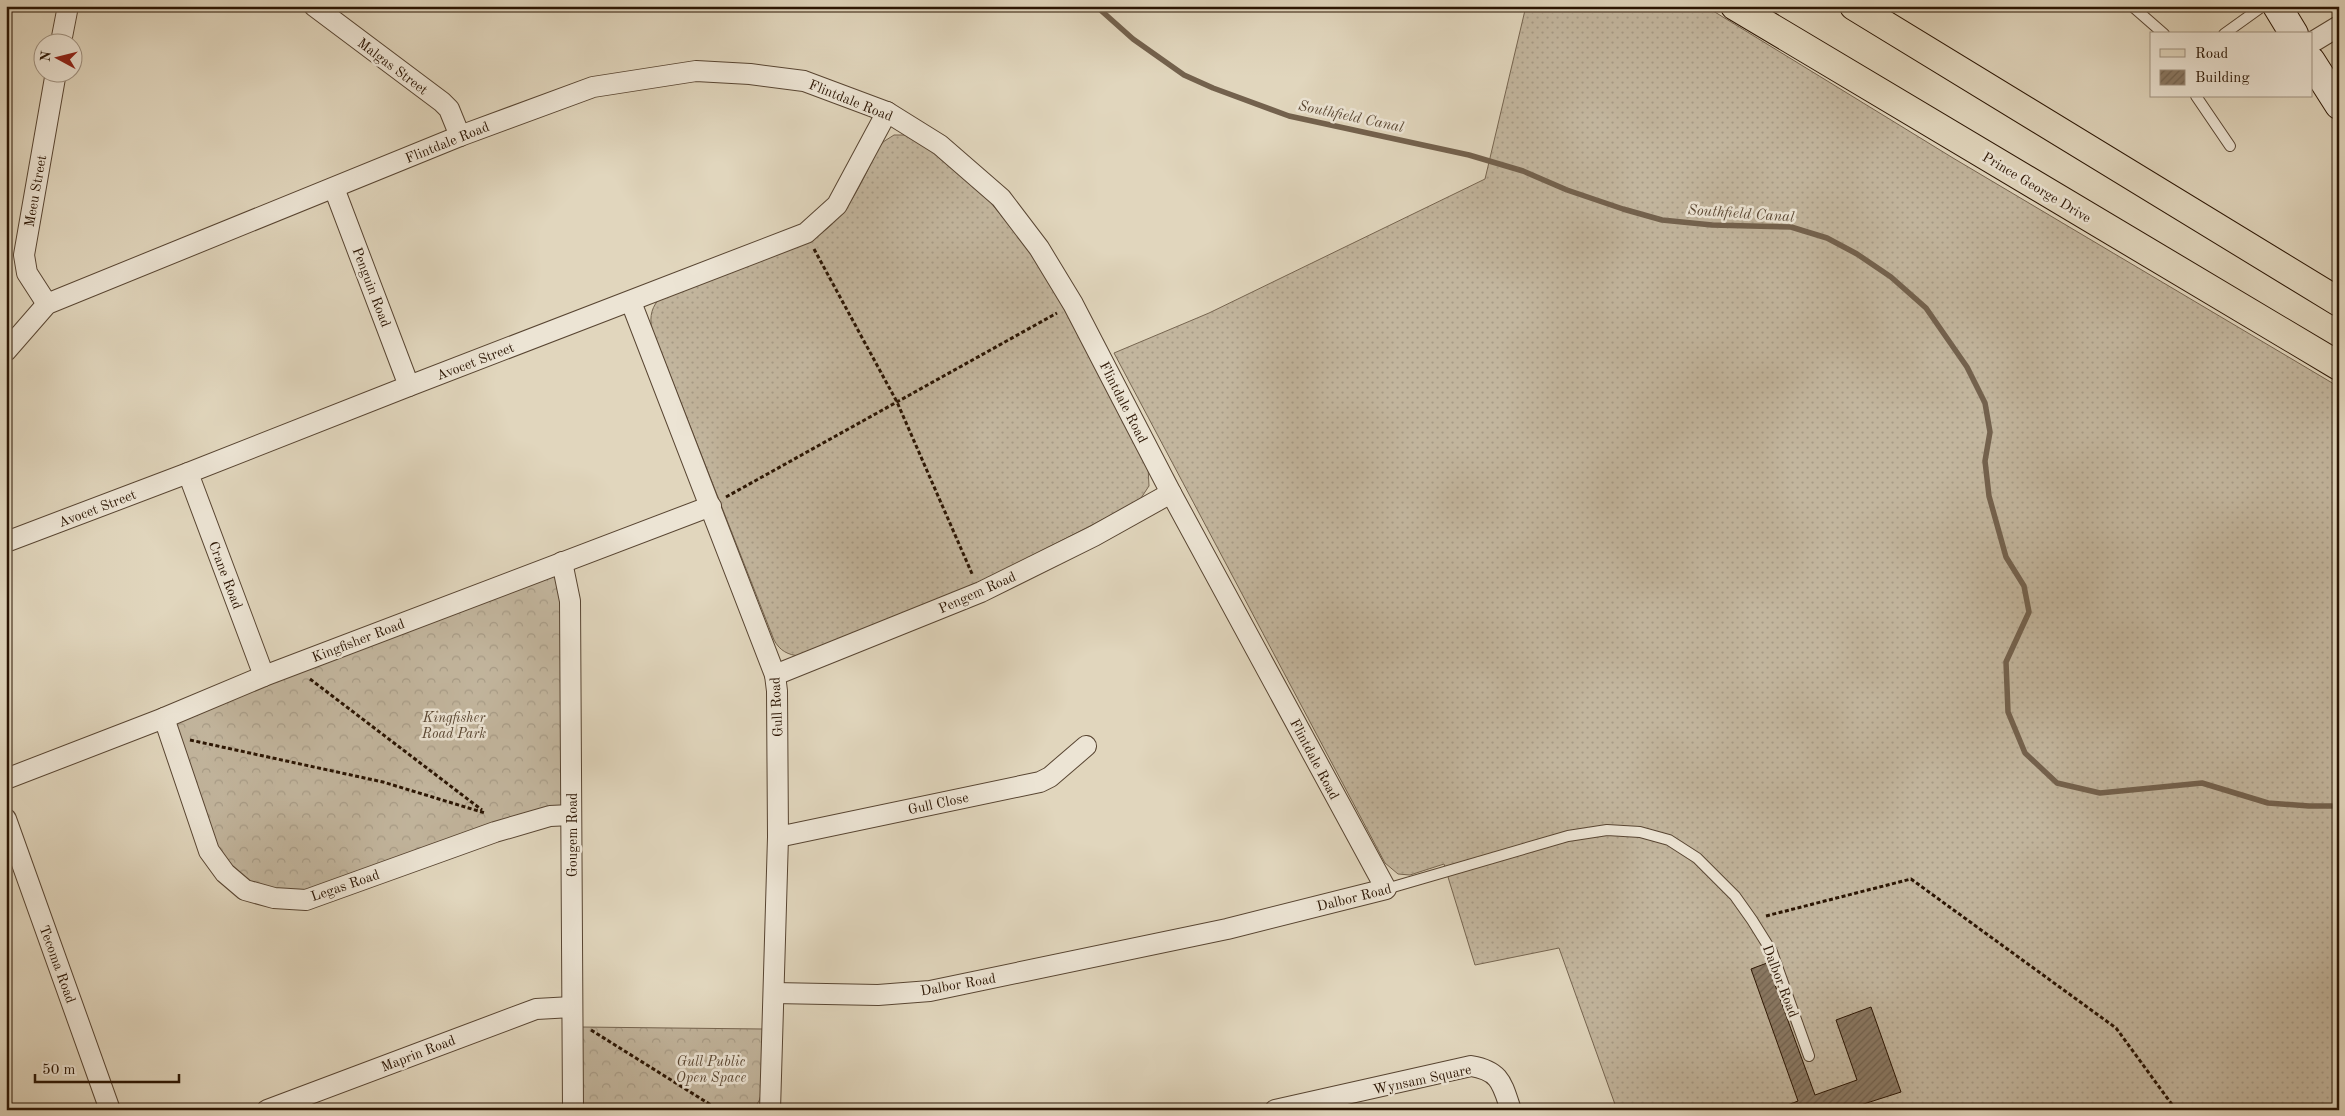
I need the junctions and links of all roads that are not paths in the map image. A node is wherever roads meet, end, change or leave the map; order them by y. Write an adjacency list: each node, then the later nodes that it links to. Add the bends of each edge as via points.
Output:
1 (68, 6): 9 (street)
2 (314, 6): 19 (street, Malgas Street, via 442,102 449,109)
3 (1735, 6): 26 (main road, Prince George Drive)
4 (1854, 6): 23 (main road)
5 (2132, 6): 10 (lane)
6 (2262, 6): 11 (lane)
7 (2277, 6): 12 (street)
8 (2339, 26): 13 (street)
9 (63, 32)
10 (2162, 32)
11 (2227, 32)
12 (2293, 32)
13 (2312, 42)
14 (2312, 63): 17 (street)
15 (54, 82): 24 (street, Meeu Street, via 24,255 27,273)
16 (2197, 98): 20 (lane)
17 (2339, 105)
18 (887, 112): 19 (street, Flintdale Road, via 804,80 696,71 593,87); 22 (street, Avocet Street, via 838,205 806,233); 29 (street, Flintdale Road, via 940,145 1001,198 1039,248 1073,304)
19 (460, 136): 21 (street, Flintdale Road)
20 (2230, 146)
21 (334, 188): 24 (street, Flintdale Road); 27 (street, Penguin Road)
22 (631, 302): 27 (street, Avocet Street); 30 (street, Gull Road)
23 (2339, 302)
24 (47, 304): 25 (street, Flintdale Road)
25 (6, 351)
26 (2339, 366)
27 (409, 386): 28 (street, Avocet Street)
28 (188, 474): 31 (street, Avocet Street); 34 (street, Crane Road)
29 (1171, 493): 33 (street, Pengem Road, via 1094,536 981,592); 41 (street, Flintdale Road)
30 (711, 506): 32 (street, Kingfisher Road); 33 (street, Gull Road)
31 (6, 542)
32 (562, 562): 34 (street, Kingfisher Road); 38 (street, Gougem Road, via 570,601)
33 (775, 674): 40 (street, Gull Road)
34 (264, 676): 35 (street, Kingfisher Road)
35 (164, 718): 37 (street, Kingfisher Road); 38 (street, Legas Road, via 208,851 225,873 245,890 274,898 306,900 495,832 550,816)
36 (1086, 746): 40 (street, Gull Close, via 1040,782)
37 (6, 779)
38 (572, 815): 43 (street, Gougem Road)
39 (6, 819): 46 (street, Tecoma Road)
40 (778, 837): 42 (street, Gull Road)
41 (1386, 889): 42 (street, Dalbor Road, via 1227,929 930,991 878,995); 44 (lane, Dalbor Road, via 1568,836 1607,830 1640,832 1669,840 1697,858 1735,896 1752,920 1772,952)
42 (774, 993): 49 (street, Gull Road)
43 (572, 1007): 47 (street, Maprin Road, via 536,1009); 48 (street, Gougem Road)
44 (1809, 1056)
45 (1340, 1103): 50 (street, Wynsam Square); 51 (street, Wynsam Square, via 1471,1066 1486,1069 1500,1078)
46 (110, 1110)
47 (267, 1110)
48 (573, 1110)
49 (770, 1110)
50 (1275, 1110)
51 (1511, 1110)

